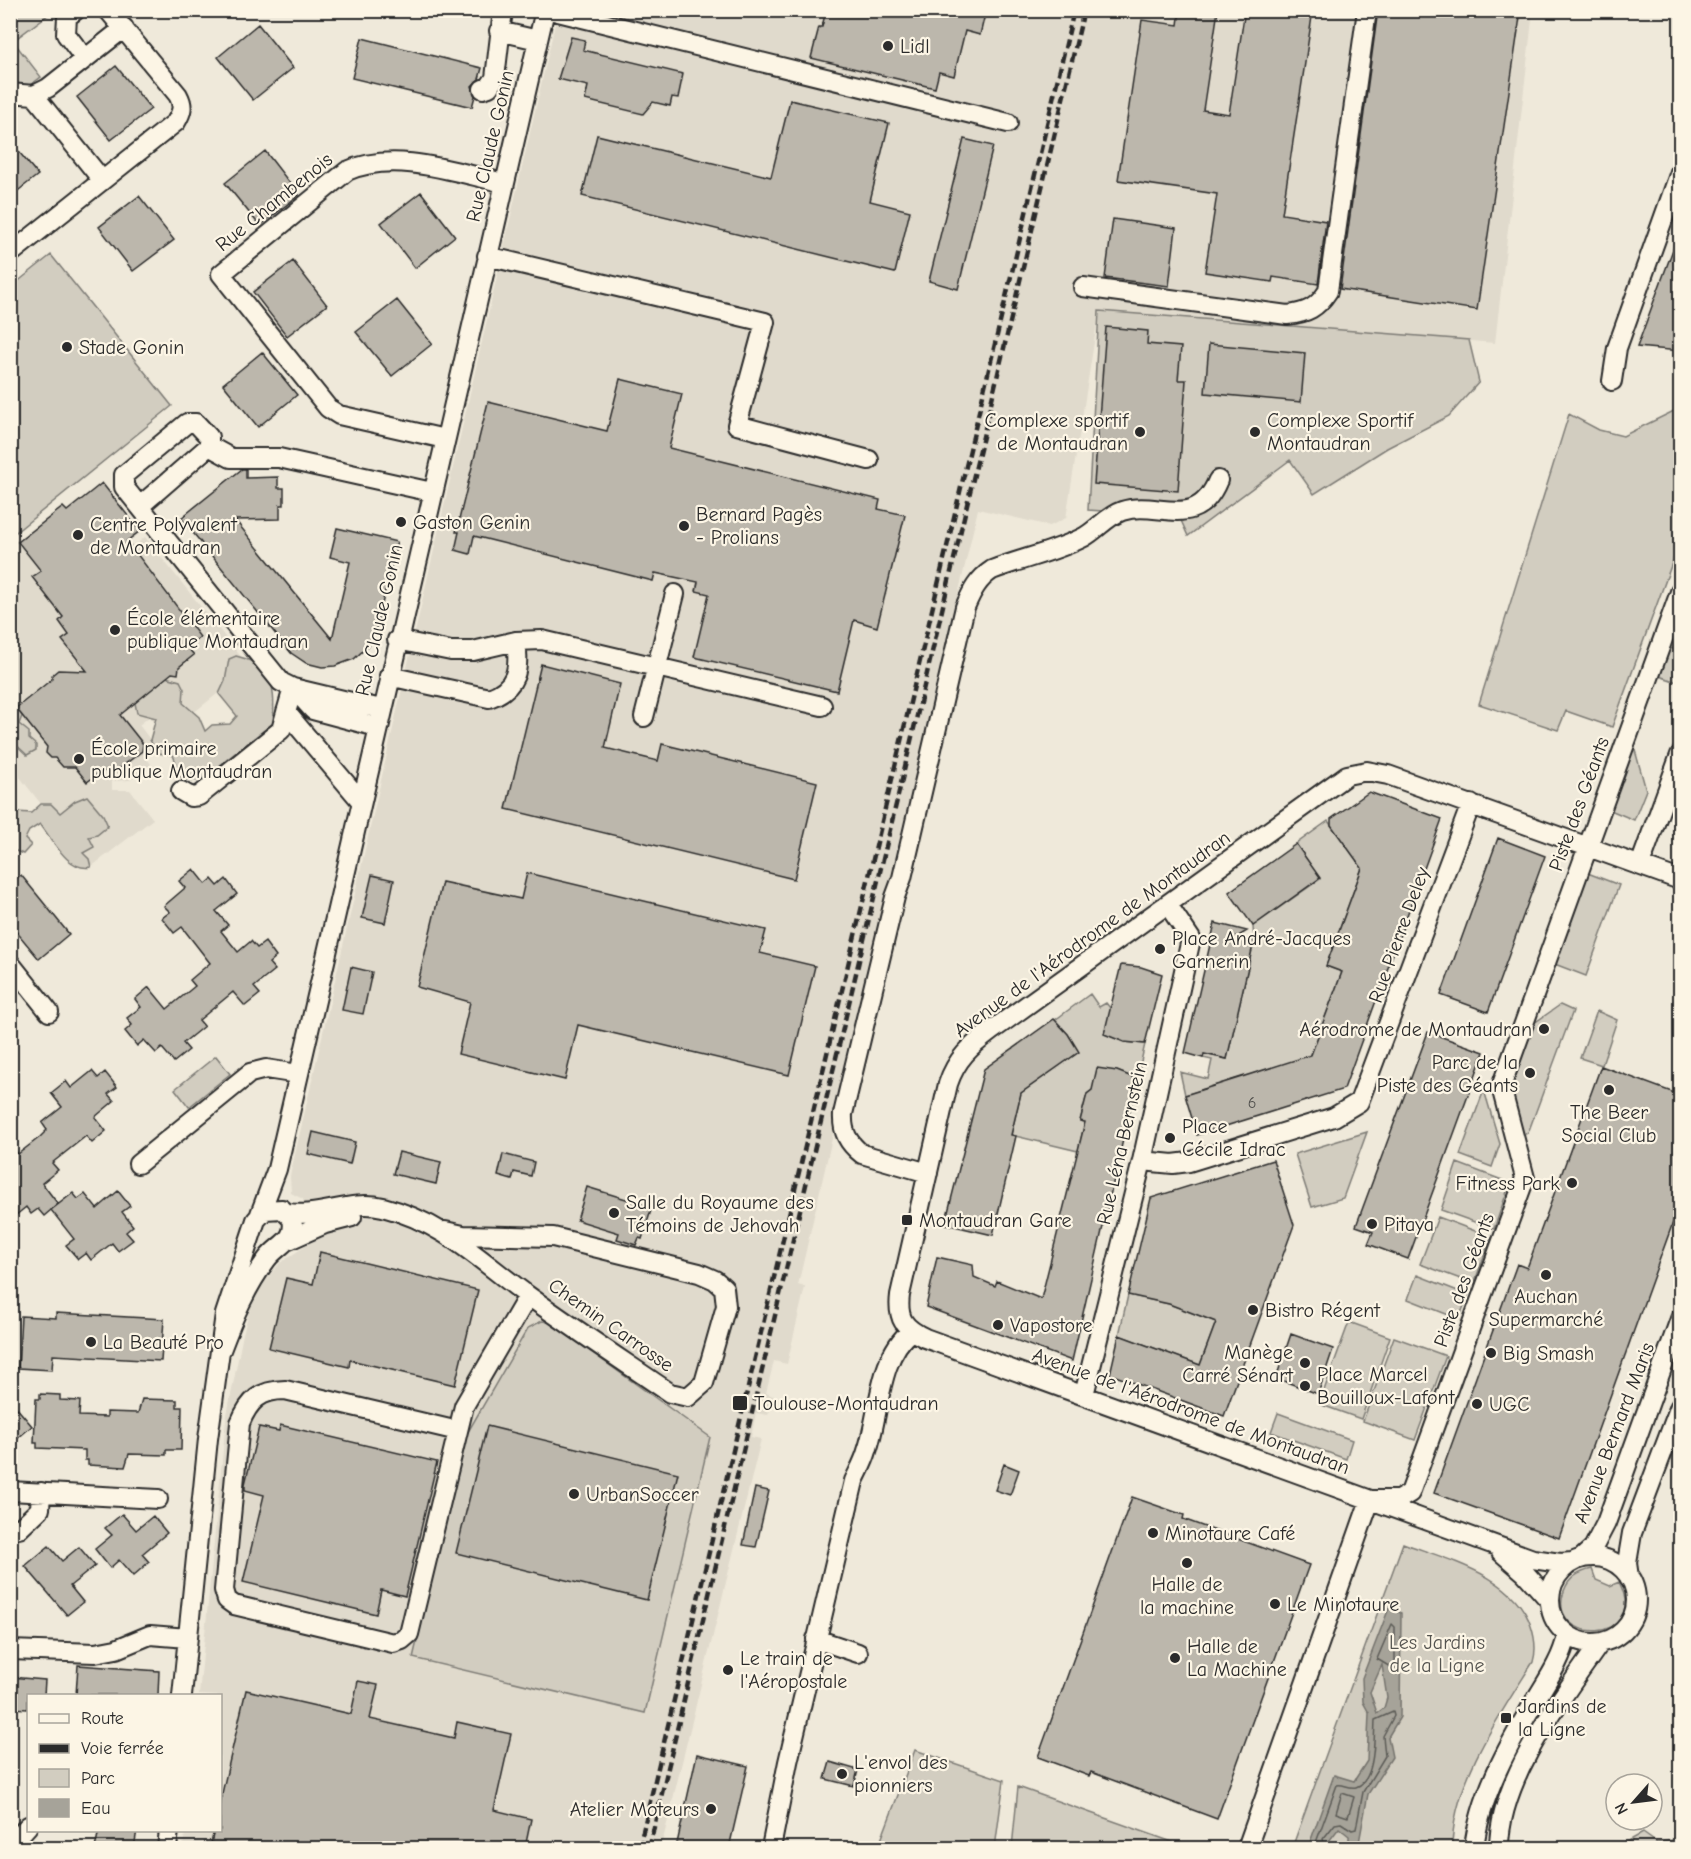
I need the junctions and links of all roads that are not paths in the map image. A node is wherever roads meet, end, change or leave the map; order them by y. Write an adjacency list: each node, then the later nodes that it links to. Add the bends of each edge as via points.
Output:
1 (76, 10): 10 (street, via 67,17 66,34)
2 (108, 10): 7 (street)
3 (503, 10): 8 (street)
4 (544, 10): 9 (street, Rue Claude Gonin)
5 (550, 10): 14 (street)
6 (1367, 10): 20 (street, via 1328,291 1314,309 1287,315)
7 (124, 28): 10 (street); 16 (street, via 178,95 182,112 176,122)
8 (499, 31): 9 (street); 11 (street, via 495,78)
9 (538, 40): 17 (street, Rue Claude Gonin)
10 (85, 59): 13 (street)
11 (483, 89)
12 (10, 93): 13 (street)
13 (34, 94): 16 (street)
14 (1008, 123)
15 (1680, 172): 21 (street, via 1617,348)
16 (102, 180): 18 (street)
17 (504, 183): 19 (street, Rue Claude Gonin); 22 (street, Rue Chambenois, via 421,165 358,166 220,274 328,408 339,415)
18 (10, 254)
19 (487, 256): 22 (street, Rue Claude Gonin); 24 (street, via 765,322 737,425)
20 (1083, 287)
21 (1612, 381)
22 (445, 439): 26 (street, Rue Claude Gonin)
23 (209, 446): 26 (street, via 231,459 279,458); 27 (street); 27 (street, via 210,437 203,429 196,423 187,423 124,475 124,487)
24 (869, 460)
25 (1218, 480): 53 (street, via 1209,497 1190,509 1174,513 1120,511 1078,540 992,570 982,577 969,598 842,1124 854,1148 874,1159)
26 (432, 492): 30 (street, Rue Claude Gonin)
27 (140, 506): 34 (street, via 267,666 281,682)
28 (1680, 592): 43 (street, Piste des Géants)
29 (675, 594): 32 (street)
30 (397, 640): 31 (street, via 451,651 473,651); 33 (street, Rue Claude Gonin)
31 (516, 641): 32 (street, via 542,640); 33 (street, via 518,658 513,682 504,693 489,698)
32 (657, 668): 35 (street); 37 (street)
33 (389, 676): 38 (street, Rue Claude Gonin)
34 (293, 688): 36 (street); 38 (street)
35 (822, 706)
36 (286, 712): 40 (street, via 281,730 200,796 191,797); 41 (street)
37 (644, 717)
38 (379, 718): 41 (street, Rue Claude Gonin)
39 (1680, 755): 44 (street)
40 (181, 791)
41 (360, 800): 49 (street, Rue Claude Gonin)
42 (1471, 804): 43 (street, Avenue de l'Aérodrome de Montaudran); 46 (street, Avenue de l'Aérodrome de Montaudran, via 1388,775 1358,772 1338,781); 50 (street, Rue Pierre Deley, via 1359,1102 1334,1117 1189,1162)
43 (1587, 846): 44 (street, Avenue de l'Aérodrome de Montaudran); 69 (street, Piste des Géants, via 1500,1087 1525,1178 1410,1493 1398,1500)
44 (1640, 865): 45 (street, Avenue de l'Aérodrome de Montaudran)
45 (1680, 880)
46 (1168, 905): 50 (street, Rue Léna Bernstein, via 1191,939); 53 (street, Avenue de l'Aérodrome de Montaudran, via 964,1054 948,1084)
47 (10, 963): 48 (street)
48 (49, 1012)
49 (298, 1074): 51 (street, via 266,1069 250,1073); 52 (street, Rue Claude Gonin)
50 (1142, 1161): 63 (street, Rue Léna Bernstein)
51 (138, 1164)
52 (277, 1169): 54 (street, Rue Claude Gonin); 56 (street, Rue Claude Gonin)
53 (928, 1173): 61 (street, Avenue de l'Aérodrome de Montaudran, via 899,1306 904,1325)
54 (285, 1211): 55 (street, Chemin Carrosse, via 302,1215 368,1205); 56 (street, Chemin Carrosse, via 270,1208); 58 (street, via 293,1226)
55 (401, 1213): 57 (street, Chemin Carrosse); 58 (street, Chemin Carrosse, via 339,1220)
56 (257, 1220): 58 (street, via 256,1234 265,1245); 62 (street, Chemin Carrosse, via 225,1314)
57 (445, 1232): 59 (street, Chemin Carrosse); 59 (street, Chemin Carrosse, via 553,1237 699,1273 724,1288 726,1306 704,1383 688,1397 679,1397)
58 (284, 1243): 62 (street, Chemin Carrosse, via 253,1278)
59 (528, 1296): 65 (street, via 464,1406)
60 (1680, 1319): 72 (street, Avenue Bernard Maris, via 1606,1523 1593,1548)
61 (911, 1331): 63 (street, Avenue de l'Aérodrome de Montaudran); 77 (street, via 897,1347 887,1371 867,1451 854,1481)
62 (221, 1350): 76 (street, Chemin Carrosse)
63 (1084, 1395): 69 (street, Avenue de l'Aérodrome de Montaudran)
64 (1680, 1406): 73 (street, via 1632,1533)
65 (458, 1431): 65 (street, via 409,1634 402,1640 381,1640 234,1605 227,1600 224,1590 240,1423 253,1400 273,1390 285,1390)
66 (10, 1491): 67 (street)
67 (41, 1492): 68 (street); 70 (street, via 40,1509 34,1516 19,1529)
68 (158, 1499)
69 (1370, 1500): 71 (street, Avenue de l'Aérodrome de Montaudran); 87 (street)
70 (10, 1528)
71 (1492, 1545): 72 (street, Avenue de l'Aérodrome de Montaudran, via 1533,1559 1560,1563); 74 (street, Avenue de l'Aérodrome de Montaudran)
72 (1577, 1560): 73 (street, via 1604,1558); 74 (street, via 1555,1578)
73 (1629, 1577): 78 (street, via 1636,1597 1633,1618 1620,1635)
74 (1549, 1600): 75 (street, via 1554,1620)
75 (1567, 1636): 78 (street, via 1588,1644); 88 (street, via 1553,1673 1490,1788)
76 (188, 1638): 79 (street, via 150,1635 95,1653); 81 (street, Chemin Carrosse)
77 (816, 1639): 80 (street); 86 (street)
78 (1600, 1643): 89 (street, via 1552,1713 1518,1777 1502,1820)
79 (10, 1650)
80 (858, 1653)
81 (182, 1694)
82 (27, 1827): 84 (street)
83 (169, 1832): 85 (street)
84 (10, 1846)
85 (167, 1848)
86 (771, 1848)
87 (1247, 1848)
88 (1474, 1848)
89 (1499, 1848)

